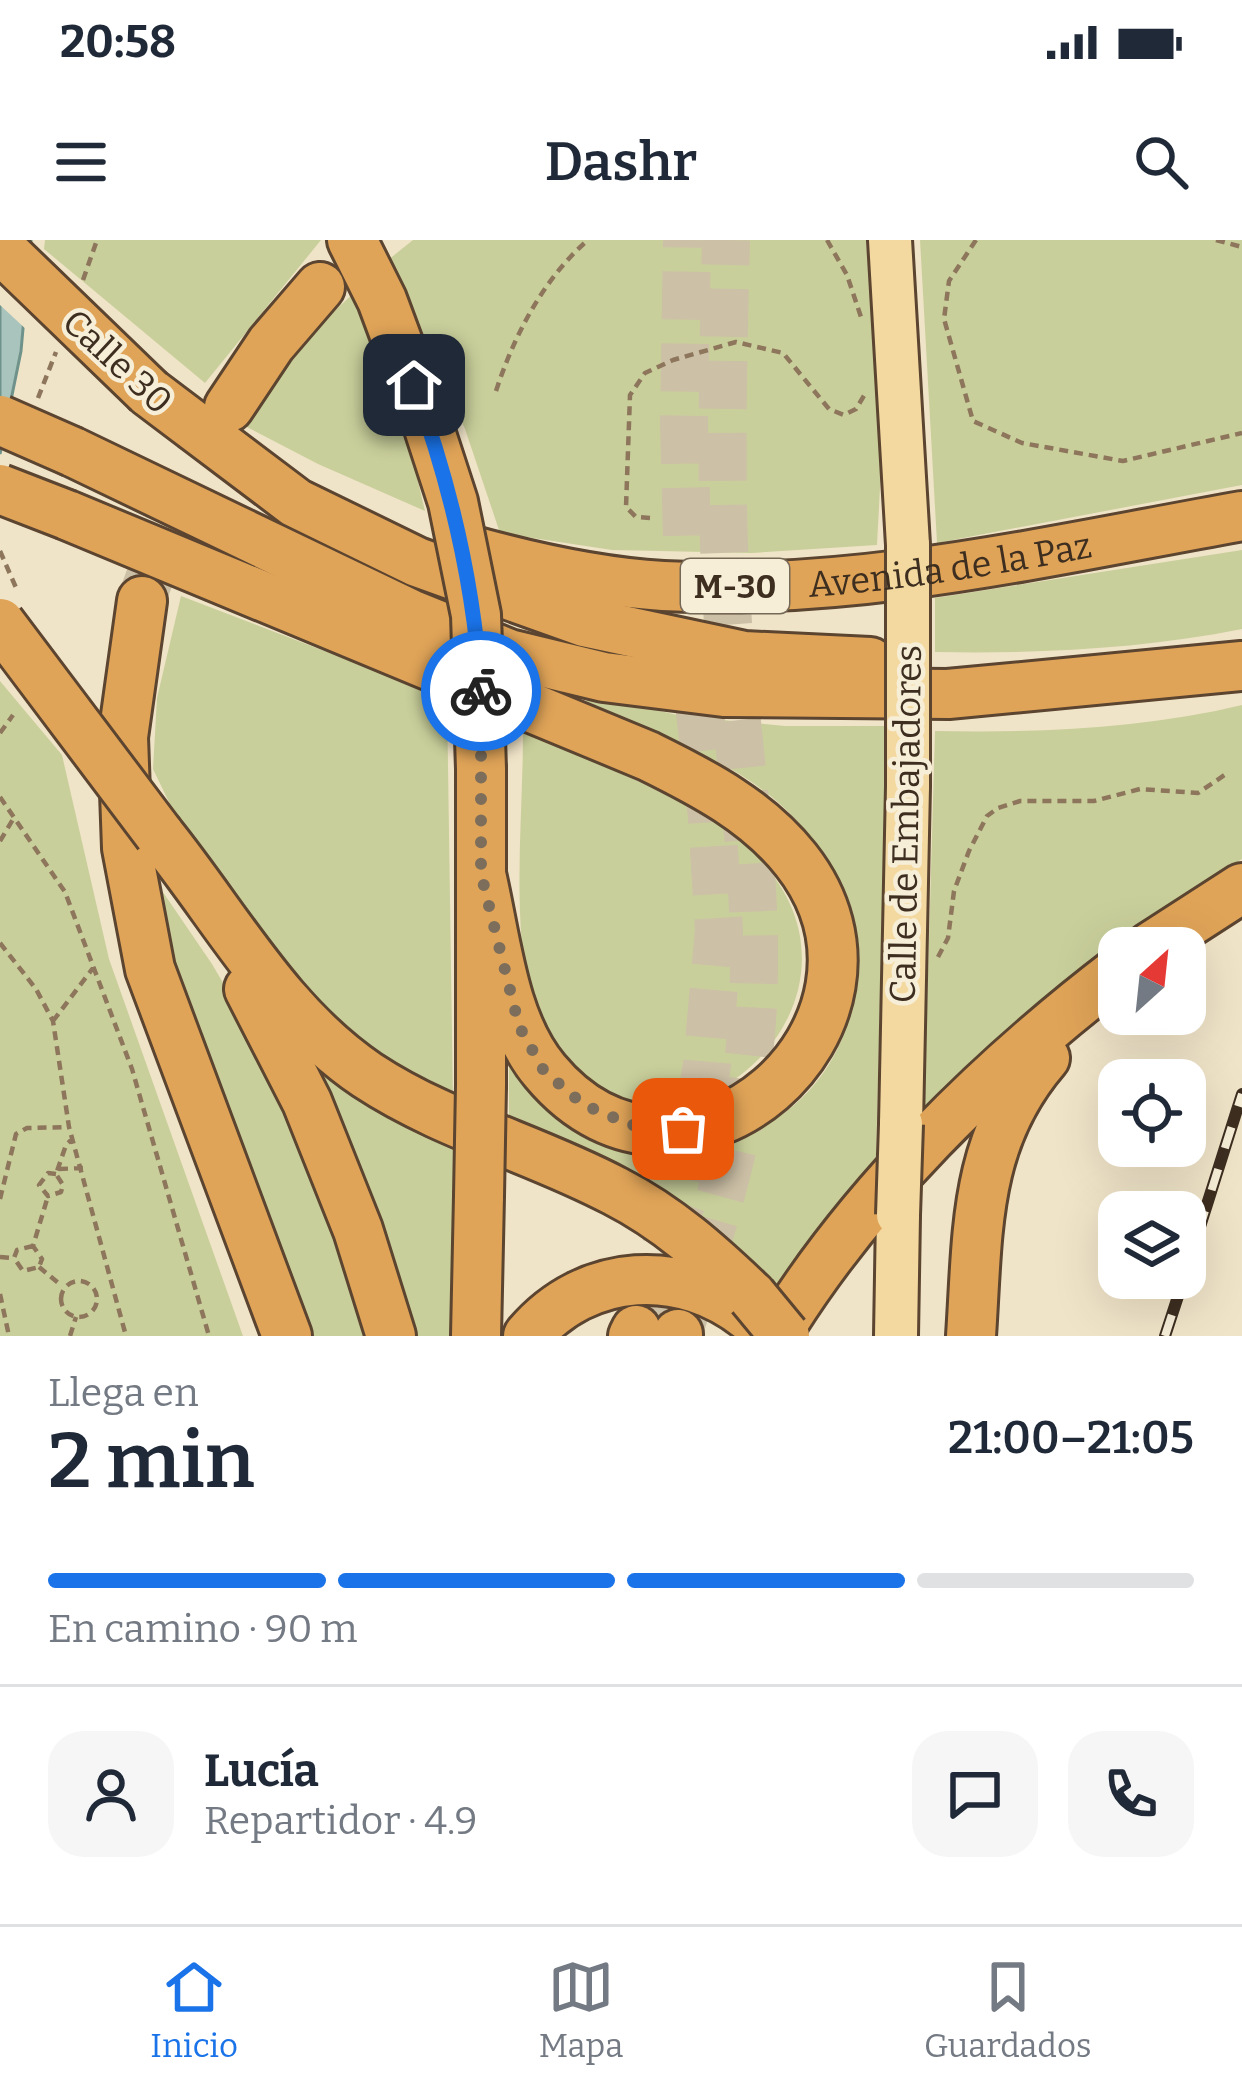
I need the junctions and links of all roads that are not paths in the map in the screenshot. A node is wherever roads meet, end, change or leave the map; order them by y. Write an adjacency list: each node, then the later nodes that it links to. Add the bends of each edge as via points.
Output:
1 (352, 240): 15 (highway, bridge, via 425,416 476,615)
2 (890, 240): 25 (main road, Calle de Embajadores, bridge, via 908,545)
3 (0, 248): 7 (highway, Calle 30 / M-30, bridge, via 148,392)
4 (320, 287): 5 (highway)
5 (229, 407)
6 (0, 420): 13 (highway, bridge, via 410,614 509,654 604,677 724,692 948,694)
7 (243, 465): 9 (highway, Avenida de la Paz / M-30, via 411,535 550,572 661,586 878,579); 13 (highway, via 362,537 584,622 744,656)
8 (0, 488): 15 (highway, bridge, via 721,792 783,844 822,906 830,977 795,1069 757,1104 696,1127 632,1125 584,1105 544,1071 519,1026)
9 (1242, 516)
10 (142, 601): 21 (highway, via 123,737 128,848 150,969)
11 (0, 623): 14 (highway, bridge)
12 (1242, 666): 13 (highway)
13 (1163, 676)
14 (159, 834): 20 (highway, via 276,992 334,1049 456,1124 616,1191 700,1247); 22 (highway, via 307,1102)
15 (481, 874): 23 (highway, bridge)
16 (1242, 888): 17 (highway)
17 (1182, 927)
18 (1098, 989): 20 (highway, via 1002,1067)
19 (1098, 998): 26 (highway, via 1011,1103 994,1143 981,1187)
20 (766, 1324): 24 (highway, via 670,1280 625,1279 560,1306)
21 (287, 1336)
22 (391, 1336)
23 (476, 1336)
24 (529, 1336)
25 (896, 1336)
26 (971, 1336)

